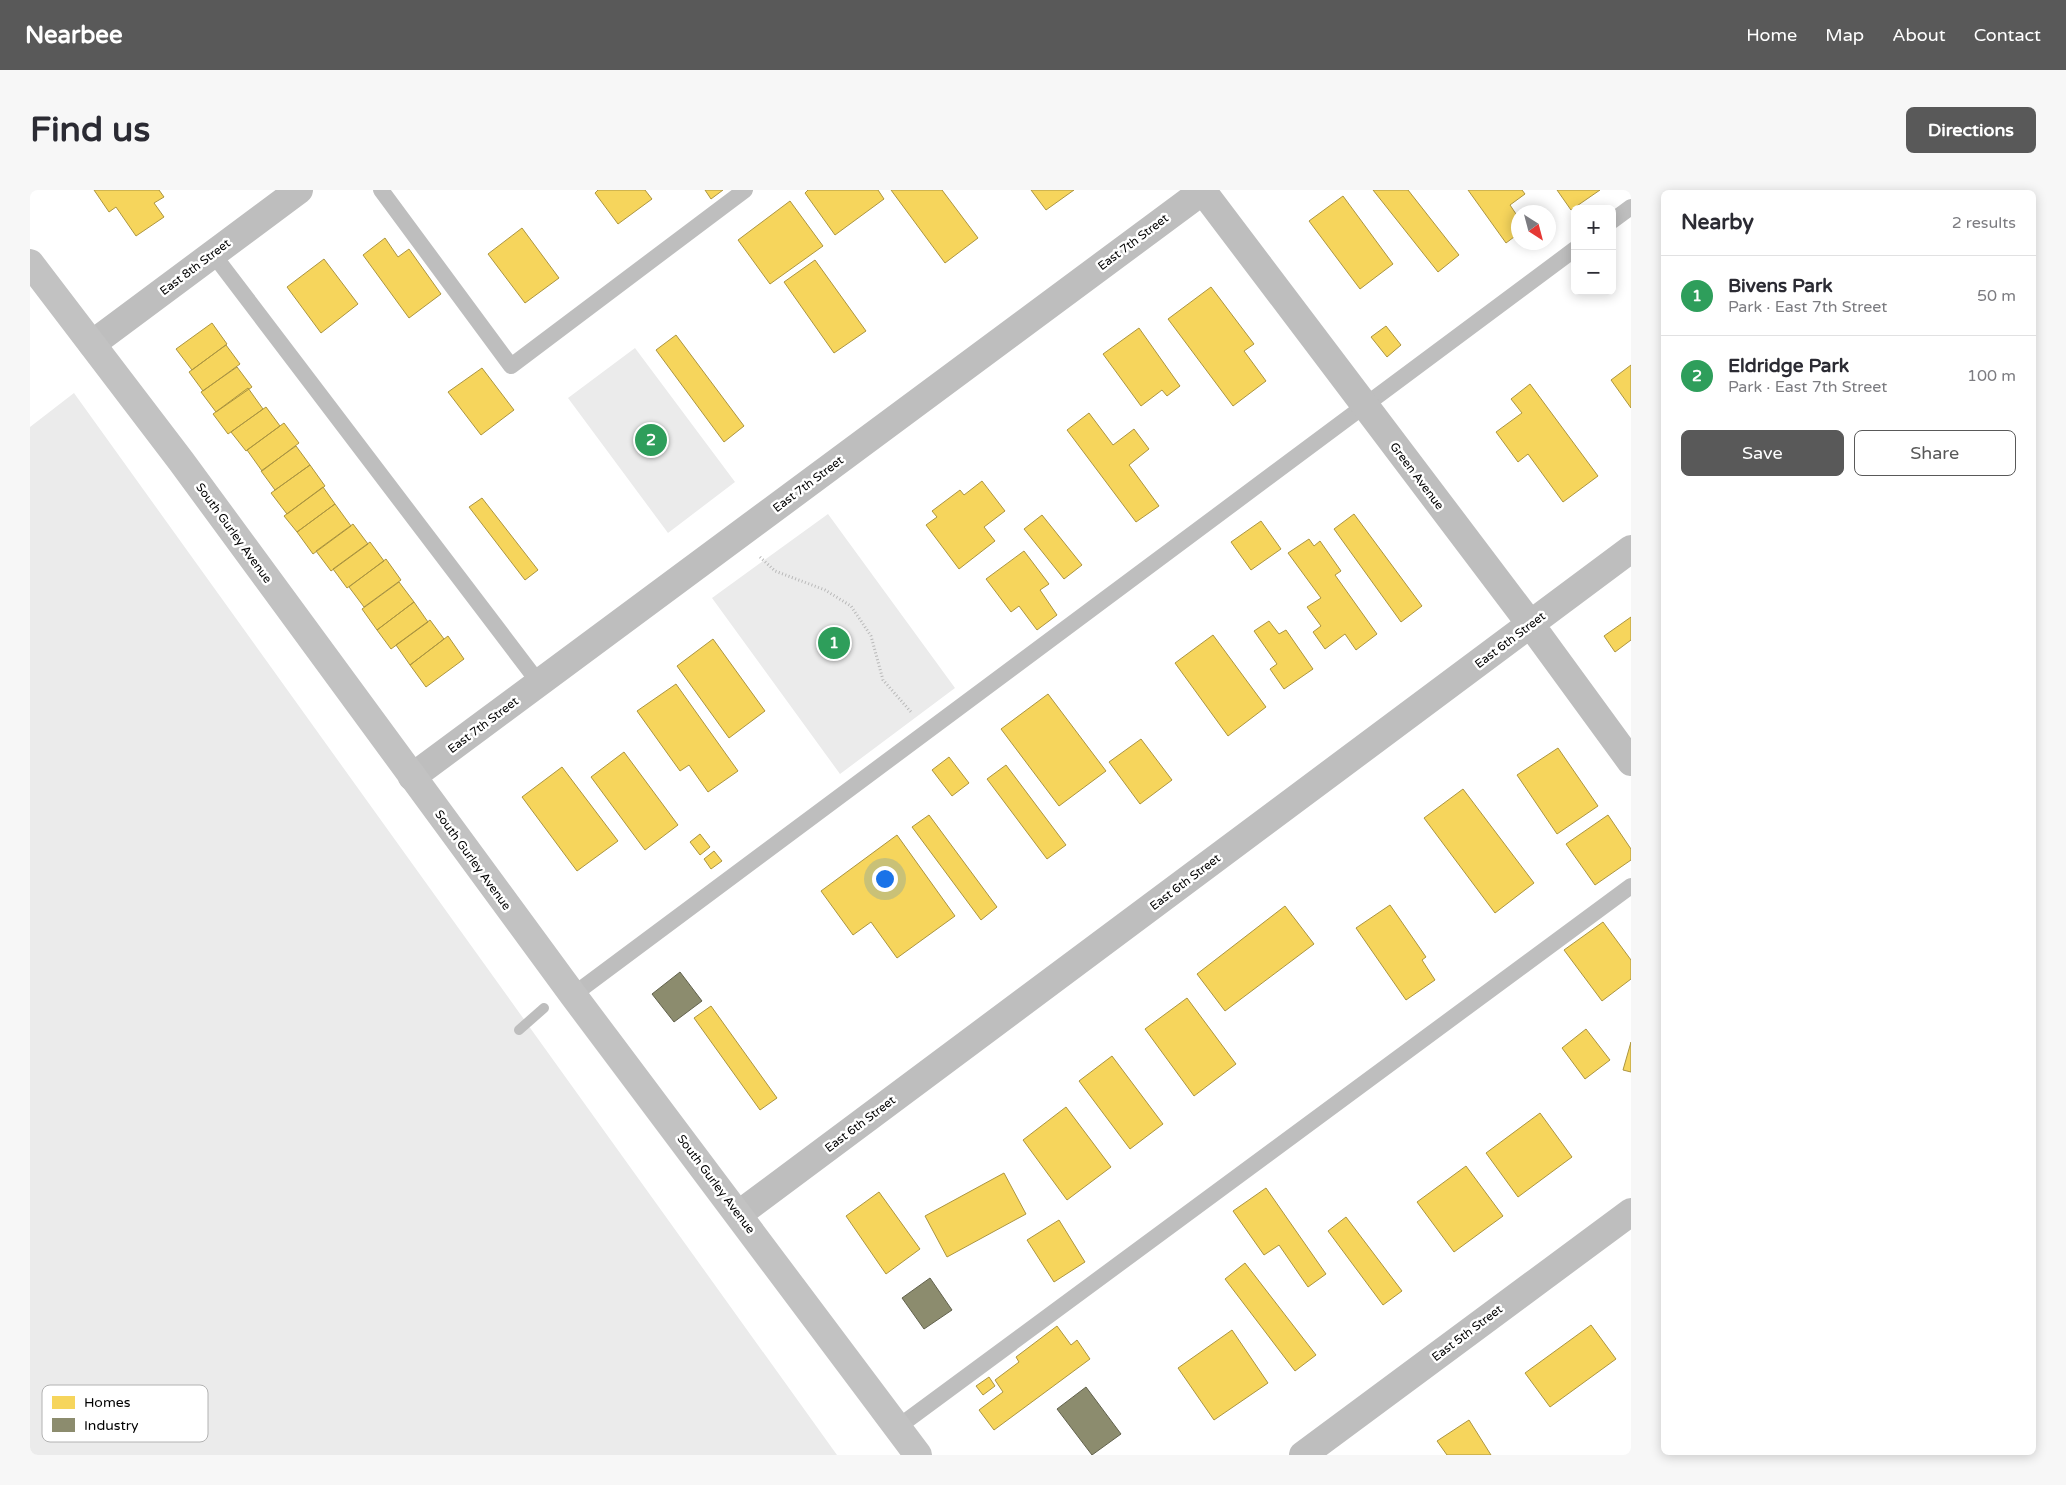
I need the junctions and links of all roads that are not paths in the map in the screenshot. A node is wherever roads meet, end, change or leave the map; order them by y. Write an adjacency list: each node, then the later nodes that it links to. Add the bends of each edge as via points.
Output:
1 (298, 190): 8 (street, East 8th Street)
2 (381, 190): 3 (lane, via 511,366)
3 (745, 190)
4 (1203, 190): 11 (street, Green Avenue); 14 (street, East 7th Street)
5 (1631, 207): 6 (lane)
6 (1616, 218)
7 (1574, 250): 11 (lane)
8 (213, 254): 10 (street, East 8th Street); 14 (lane)
9 (30, 263): 10 (street, South Gurley Avenue)
10 (92, 344): 16 (street, South Gurley Avenue, via 182,461)
11 (1363, 404): 13 (street, Green Avenue); 18 (lane)
12 (1631, 550): 13 (street, East 6th Street)
13 (1531, 625): 15 (street, Green Avenue); 20 (street, East 6th Street)
14 (539, 683): 16 (street, East 7th Street)
15 (1631, 762)
16 (412, 777): 18 (street, South Gurley Avenue)
17 (1631, 886): 21 (lane)
18 (573, 995): 20 (street, South Gurley Avenue)
19 (1631, 1212): 23 (street, East 5th Street)
20 (738, 1214): 21 (street, South Gurley Avenue)
21 (898, 1427): 22 (street, South Gurley Avenue)
22 (918, 1455)
23 (1303, 1455)

